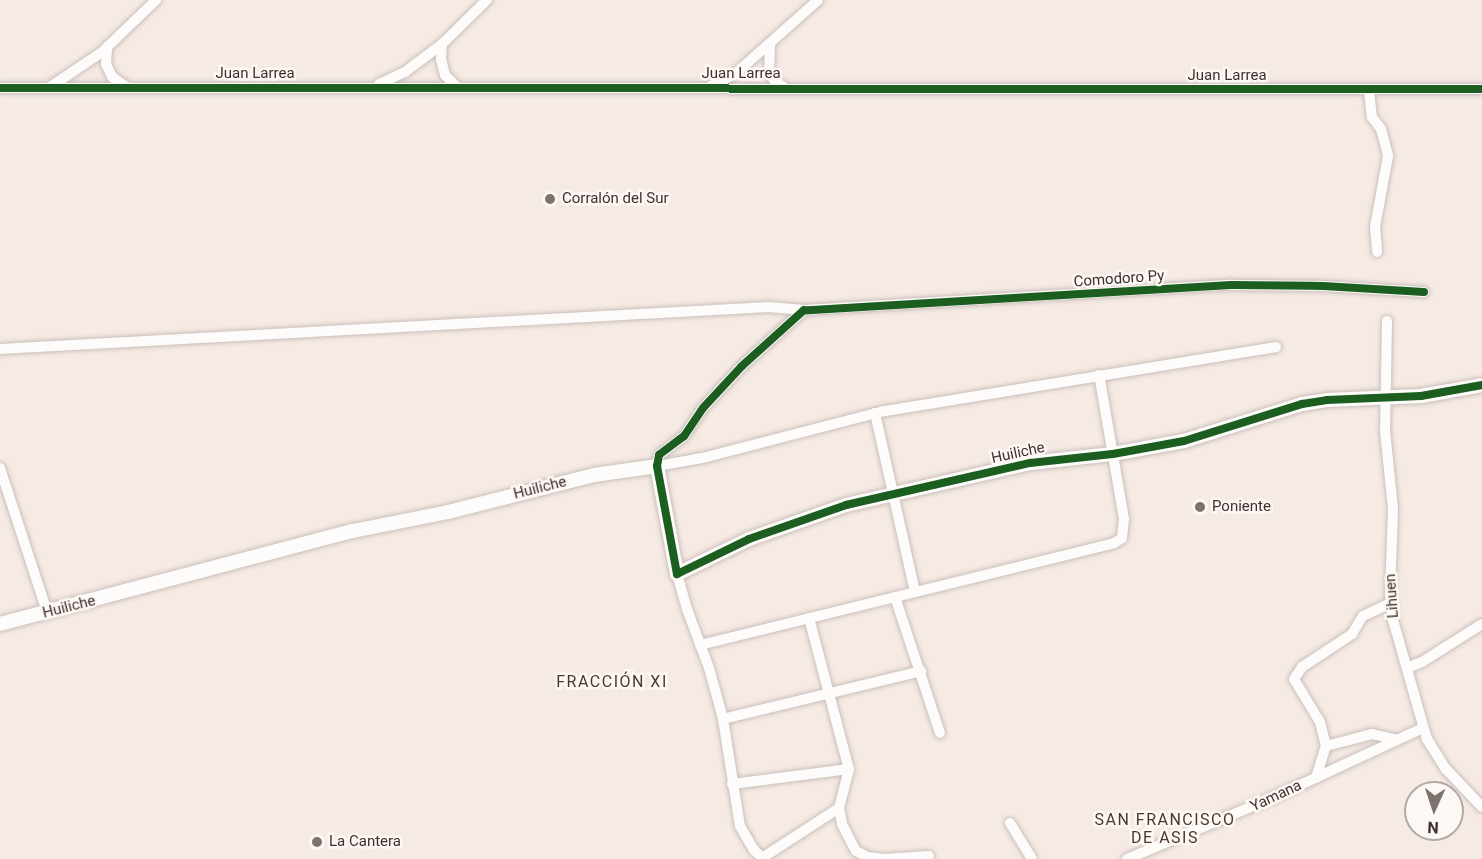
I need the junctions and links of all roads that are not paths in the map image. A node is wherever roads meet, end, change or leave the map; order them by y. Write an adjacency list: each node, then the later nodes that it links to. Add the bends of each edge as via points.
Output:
1 (156, 0): 6 (street)
2 (487, 0): 4 (street)
3 (818, 0): 5 (street)
4 (442, 44): 10 (street, via 389,81); 11 (street, via 445,75)
5 (770, 45): 12 (street, via 735,75); 13 (street, via 769,71 775,82)
6 (107, 47): 8 (street); 9 (street, via 106,64 112,77)
7 (0, 87): 8 (street, Juan Larrea)
8 (50, 87): 9 (street, Juan Larrea)
9 (128, 87): 10 (street, Juan Larrea)
10 (366, 87): 11 (street, Juan Larrea)
11 (458, 88): 12 (street, Juan Larrea)
12 (707, 88): 13 (street, Juan Larrea)
13 (787, 88): 15 (street, Juan Larrea)
14 (1482, 89): 15 (street, Juan Larrea)
15 (1369, 90): 16 (street, via 1372,117 1381,129 1388,156 1376,227)
16 (1377, 252)
17 (1424, 292): 18 (street, Comodoro Py, via 1231,285)
18 (804, 310): 21 (street, via 769,307); 27 (street, via 742,366 684,435 659,454)
19 (1387, 321): 24 (street, Lihuen)
20 (1276, 347): 22 (street)
21 (0, 349)
22 (1099, 375): 25 (street); 26 (street)
23 (1482, 386): 24 (street, Huiliche)
24 (1386, 397): 26 (street, Huiliche, via 1302,404 1216,432); 33 (street, Lihuen, via 1385,431 1393,509)
25 (875, 413): 27 (street); 29 (street)
26 (1113, 454): 29 (street, Huiliche, via 1030,463); 31 (street, via 1124,519 1122,538)
27 (657, 466): 30 (street); 34 (street, Huiliche, via 594,475 353,531)
28 (0, 468): 34 (street)
29 (893, 495): 30 (street, Huiliche, via 800,520); 31 (street)
30 (678, 574): 38 (street)
31 (915, 592): 32 (street)
32 (895, 597): 35 (street); 40 (street)
33 (1391, 603): 39 (street, Lihuen); 46 (street, via 1362,616 1352,634 1298,670 1294,679 1317,715)
34 (47, 612): 36 (street, Huiliche)
35 (809, 618): 38 (street); 41 (street)
36 (0, 624)
37 (1482, 624): 39 (street)
38 (700, 645): 42 (street)
39 (1407, 668): 43 (street, Lihuen)
40 (921, 671): 41 (street); 44 (street)
41 (828, 695): 42 (street); 47 (street)
42 (723, 719): 49 (street)
43 (1423, 728): 45 (street, Yamana); 50 (street, Lihuen, via 1434,752)
44 (940, 733)
45 (1397, 740): 46 (street, via 1372,734); 48 (street, Yamana)
46 (1326, 746): 48 (street)
47 (849, 769): 49 (street); 51 (street)
48 (1316, 778): 56 (street, Yamana, via 1186,837)
49 (732, 784): 54 (street, via 740,826)
50 (1482, 807)
51 (839, 808): 53 (street, via 842,824 856,851 867,857); 54 (street)
52 (1010, 823): 55 (street)
53 (929, 856)
54 (763, 858)
55 (1032, 859)
56 (1127, 859)

